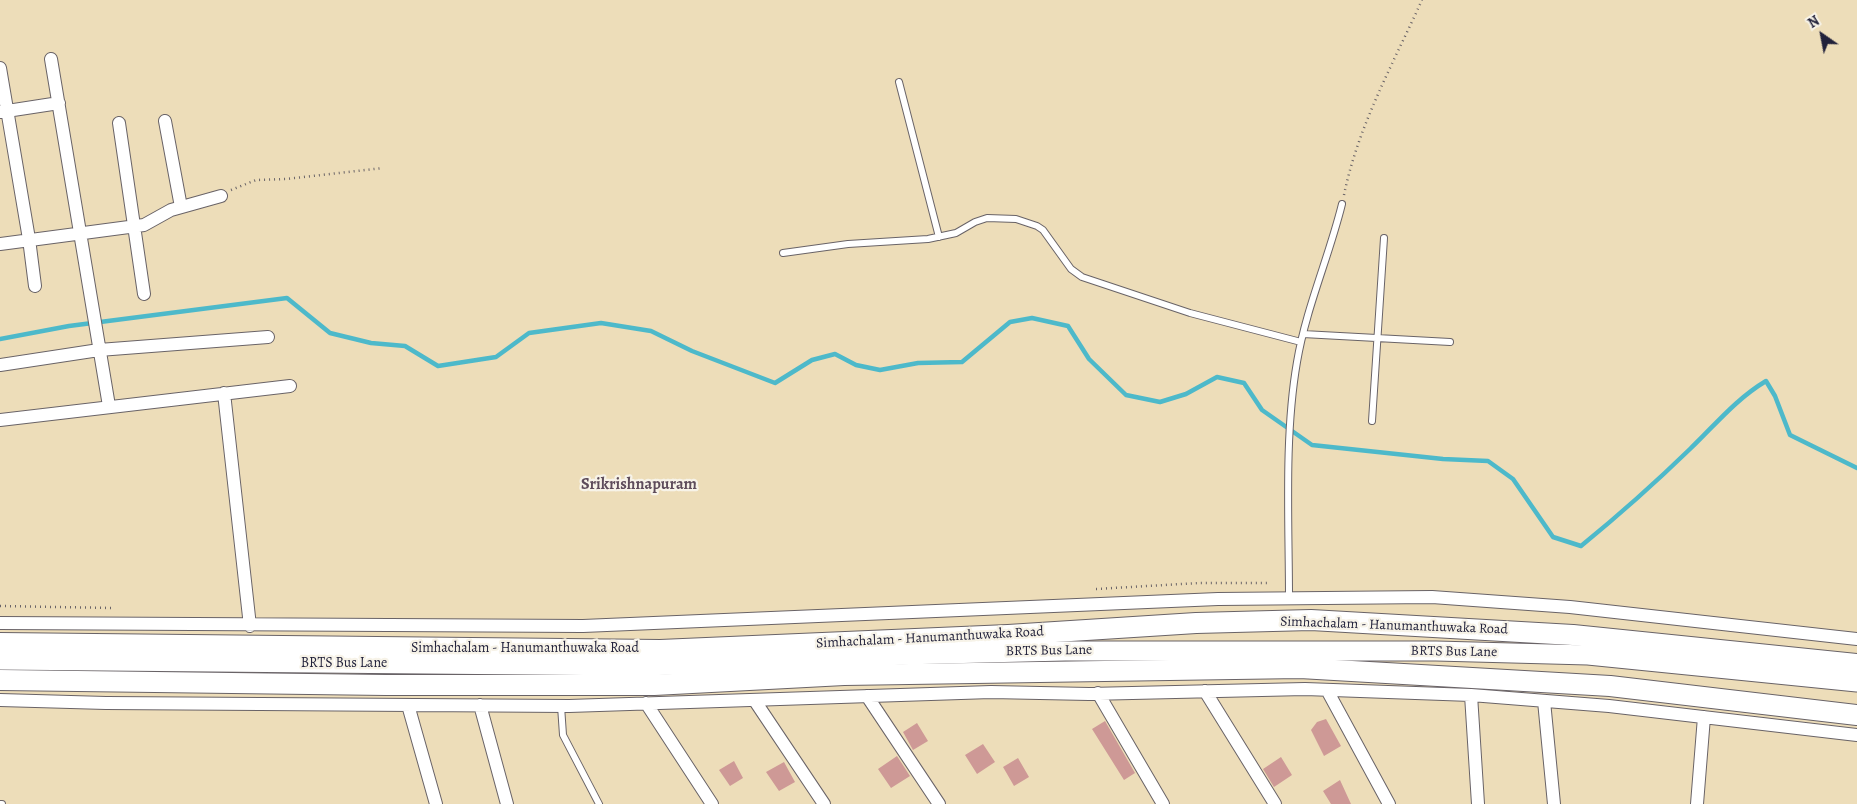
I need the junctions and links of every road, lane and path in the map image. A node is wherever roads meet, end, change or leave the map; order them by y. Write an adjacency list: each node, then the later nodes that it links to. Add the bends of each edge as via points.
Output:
1 (1422, 0): 11 (path, via 1367,117)
2 (51, 59): 5 (street)
3 (0, 68): 6 (street)
4 (899, 82): 15 (lane)
5 (59, 103): 6 (street); 14 (street)
6 (4, 111): 17 (street)
7 (165, 121): 12 (street)
8 (118, 123): 13 (street)
9 (383, 168): 10 (path, via 256,180)
10 (221, 196): 12 (street)
11 (1342, 204): 22 (lane)
12 (181, 207): 13 (street)
13 (134, 227): 14 (street); 21 (street)
14 (82, 234): 17 (street); 27 (street)
15 (939, 237): 19 (lane); 25 (lane, via 956,233 987,218 1029,223 1043,230 1071,269 1082,277 1190,313)
16 (1384, 238): 24 (lane)
17 (29, 240): 18 (street); 20 (street)
18 (0, 244)
19 (783, 253)
20 (35, 286)
21 (144, 294)
22 (1303, 334): 24 (lane); 25 (lane)
23 (268, 336): 27 (street)
24 (1376, 338): 26 (lane); 33 (lane)
25 (1301, 342): 34 (lane, via 1291,418)
26 (1450, 342)
27 (99, 350): 28 (street); 31 (street)
28 (0, 365)
29 (290, 386): 30 (street)
30 (224, 393): 31 (street); 36 (street)
31 (109, 406): 32 (street)
32 (0, 420)
33 (1372, 421)
34 (1289, 598): 36 (street, via 583,626); 37 (street, via 1482,599)
35 (0, 623): 36 (street)
36 (250, 626)
37 (1857, 639)
38 (0, 643): 40 (main road, Simhachalam - Hanumanthuwaka Road, via 660,650 1311,620 1573,635)
39 (0, 660): 42 (street, BRTS Bus Lane, via 636,666 1046,651 1436,651 1588,655)
40 (1857, 664)
41 (0, 680): 55 (main road, via 654,685 844,675 1300,668 1610,686)
42 (1857, 682)
43 (1327, 690): 44 (street); 46 (street); 66 (street)
44 (1205, 691): 45 (street); 65 (street)
45 (1098, 693): 47 (street); 64 (street)
46 (1470, 695): 50 (street); 67 (street)
47 (867, 696): 49 (street); 63 (street)
48 (0, 700): 52 (street)
49 (755, 701): 51 (street); 62 (street)
50 (1544, 701): 56 (street); 68 (street)
51 (646, 703): 54 (street); 61 (street)
52 (408, 705): 53 (street); 58 (street)
53 (480, 705): 54 (street); 59 (street)
54 (561, 706): 60 (lane, via 563,735)
55 (1857, 715)
56 (1704, 717): 57 (street); 69 (street)
57 (1857, 735)
58 (436, 804)
59 (507, 804)
60 (599, 804)
61 (712, 804)
62 (824, 804)
63 (939, 804)
64 (1163, 804)
65 (1275, 804)
66 (1389, 804)
67 (1478, 804)
68 (1554, 804)
69 (1698, 804)

